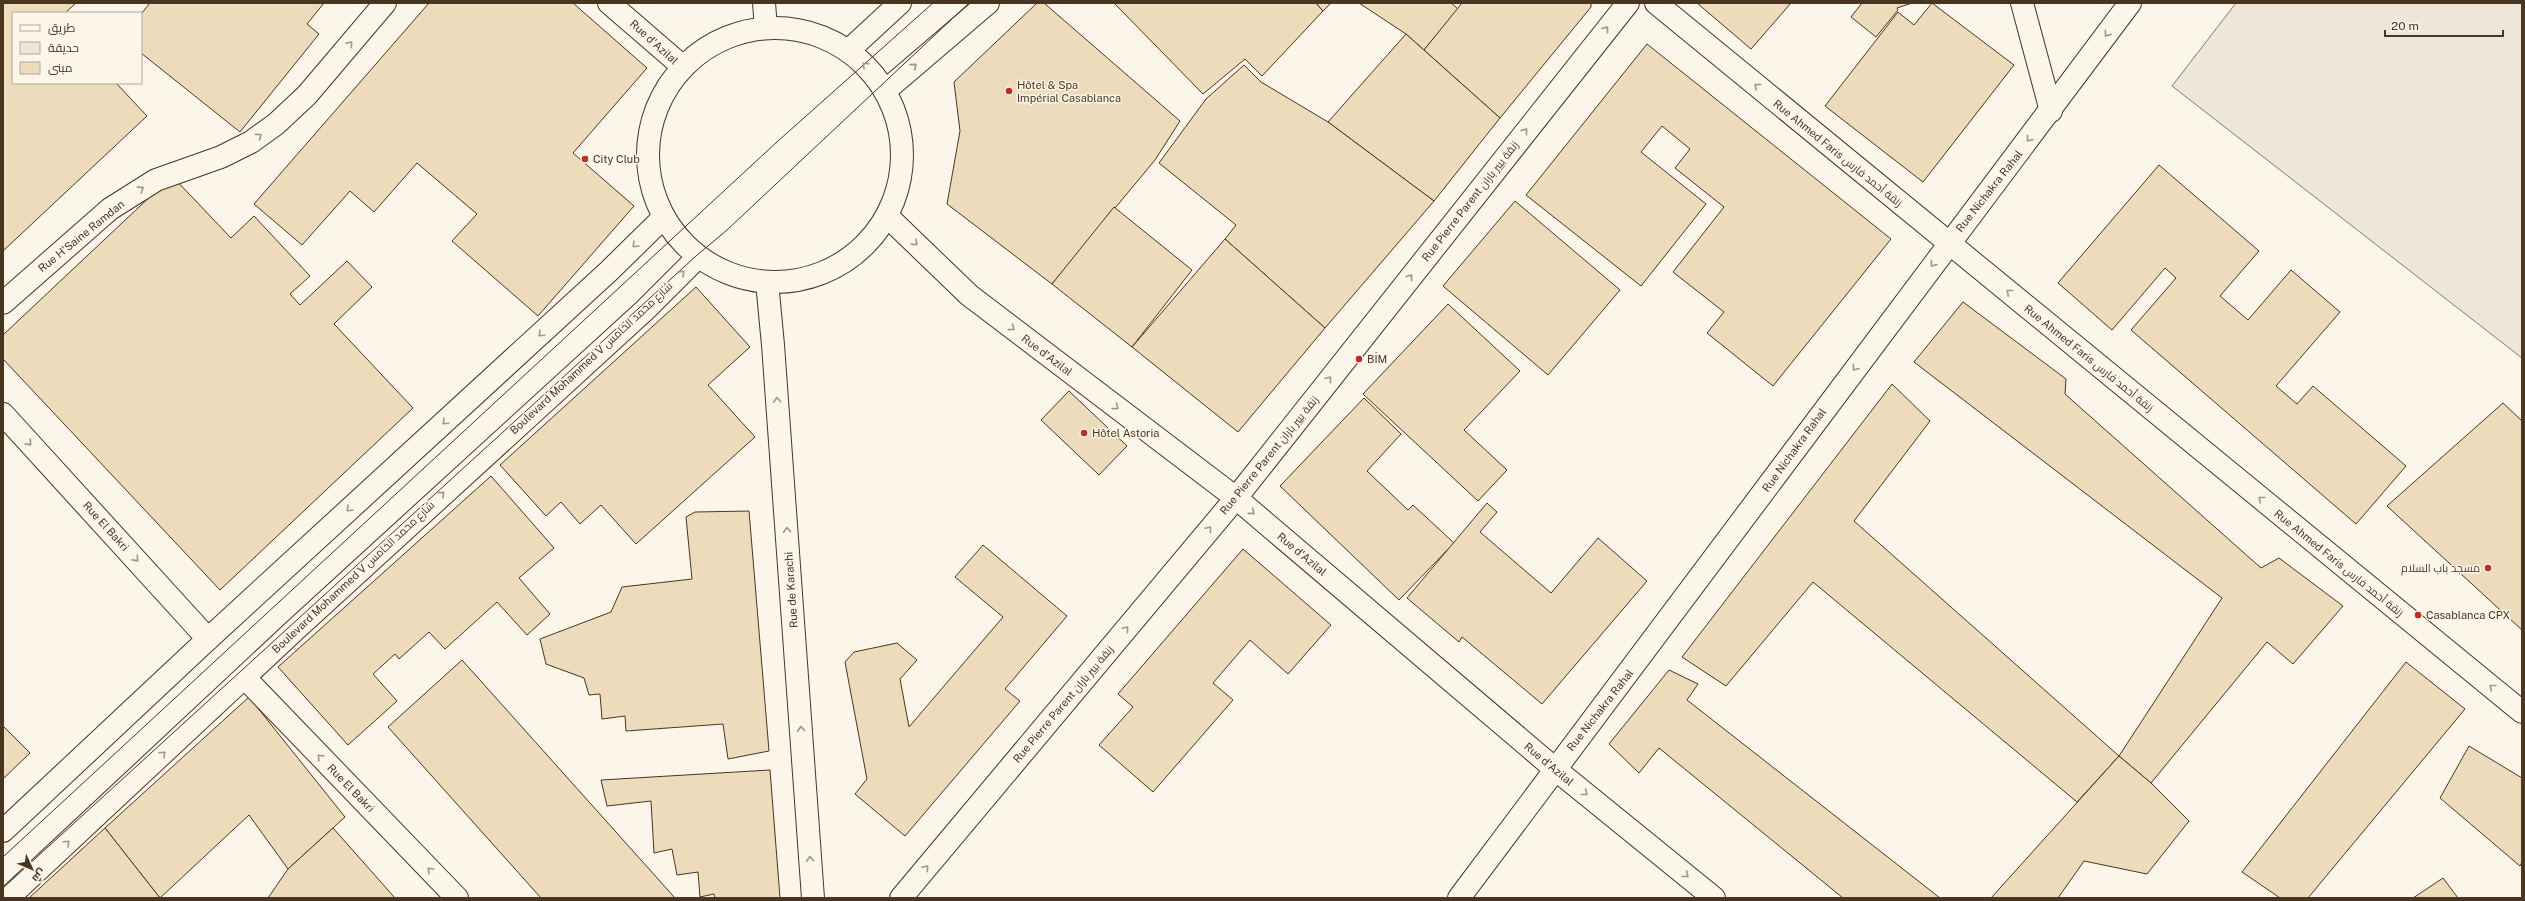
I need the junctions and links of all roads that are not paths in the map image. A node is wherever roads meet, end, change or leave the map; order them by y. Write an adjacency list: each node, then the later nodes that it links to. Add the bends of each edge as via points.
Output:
1 (385, 3): 20 (street, Rue H'Saine Ramdan, one-way to 1, via 117,205 156,180 221,157 251,142 276,124 307,95)
2 (609, 3): 12 (street, Rue d'Azilal)
3 (764, 3): 10 (street)
4 (900, 3): 11 (street)
5 (988, 3): 13 (street, one-way to 5)
6 (1628, 3): 22 (street, Rue Pierre Parent زنقة بيير باران, one-way to 6)
7 (1656, 3): 17 (street, Rue Ahmed Faris زنقة أحمد فارس, one-way to 7)
8 (2022, 3): 14 (street)
9 (2130, 3): 14 (street, Rue Nichakra Rahal, one-way to 14)
10 (766, 28): 11 (street, via 799,30 816,35); 12 (street, via 731,36 715,43)
11 (848, 51): 13 (street, one-way to 11, via 873,74)
12 (682, 66): 16 (street, via 663,95 649,136 649,178)
13 (884, 91): 15 (street, via 898,122 902,154 898,186)
14 (2051, 111): 17 (street, Rue Nichakra Rahal, one-way to 17)
15 (887, 216): 19 (street, via 858,251 838,265 804,279); 22 (street, Rue d'Azilal, one-way to 22, via 968,295)
16 (663, 218): 18 (street, via 681,242); 23 (street, one-way to 23, via 609,271)
17 (1949, 243): 25 (street, Rue Ahmed Faris زنقة أحمد فارس, one-way to 17); 26 (street, Rue Nichakra Rahal, one-way to 26)
18 (698, 257): 19 (street, via 730,275); 24 (street, Boulevard Mohammed V شارع محمد الخامس, one-way to 18, via 645,310)
19 (767, 282): 30 (street, Rue de Karachi, one-way to 19, via 774,345)
20 (3, 303)
21 (3, 414): 23 (street, Rue El Bakri, one-way to 23)
22 (1236, 498): 26 (street, Rue d'Azilal, one-way to 26); 31 (street, Rue Pierre Parent زنقة بيير باران, one-way to 22)
23 (208, 639): 27 (street)
24 (245, 678): 28 (street, Boulevard Mohammed V شارع محمد الخامس, one-way to 24); 29 (street, Rue El Bakri, one-way to 24)
25 (2522, 712)
26 (1555, 769): 32 (street, Rue Nichakra Rahal); 33 (street, Rue d'Azilal, one-way to 33)
27 (3, 831)
28 (8, 898)
29 (457, 898)
30 (813, 898)
31 (901, 898)
32 (1459, 898)
33 (1714, 898)

